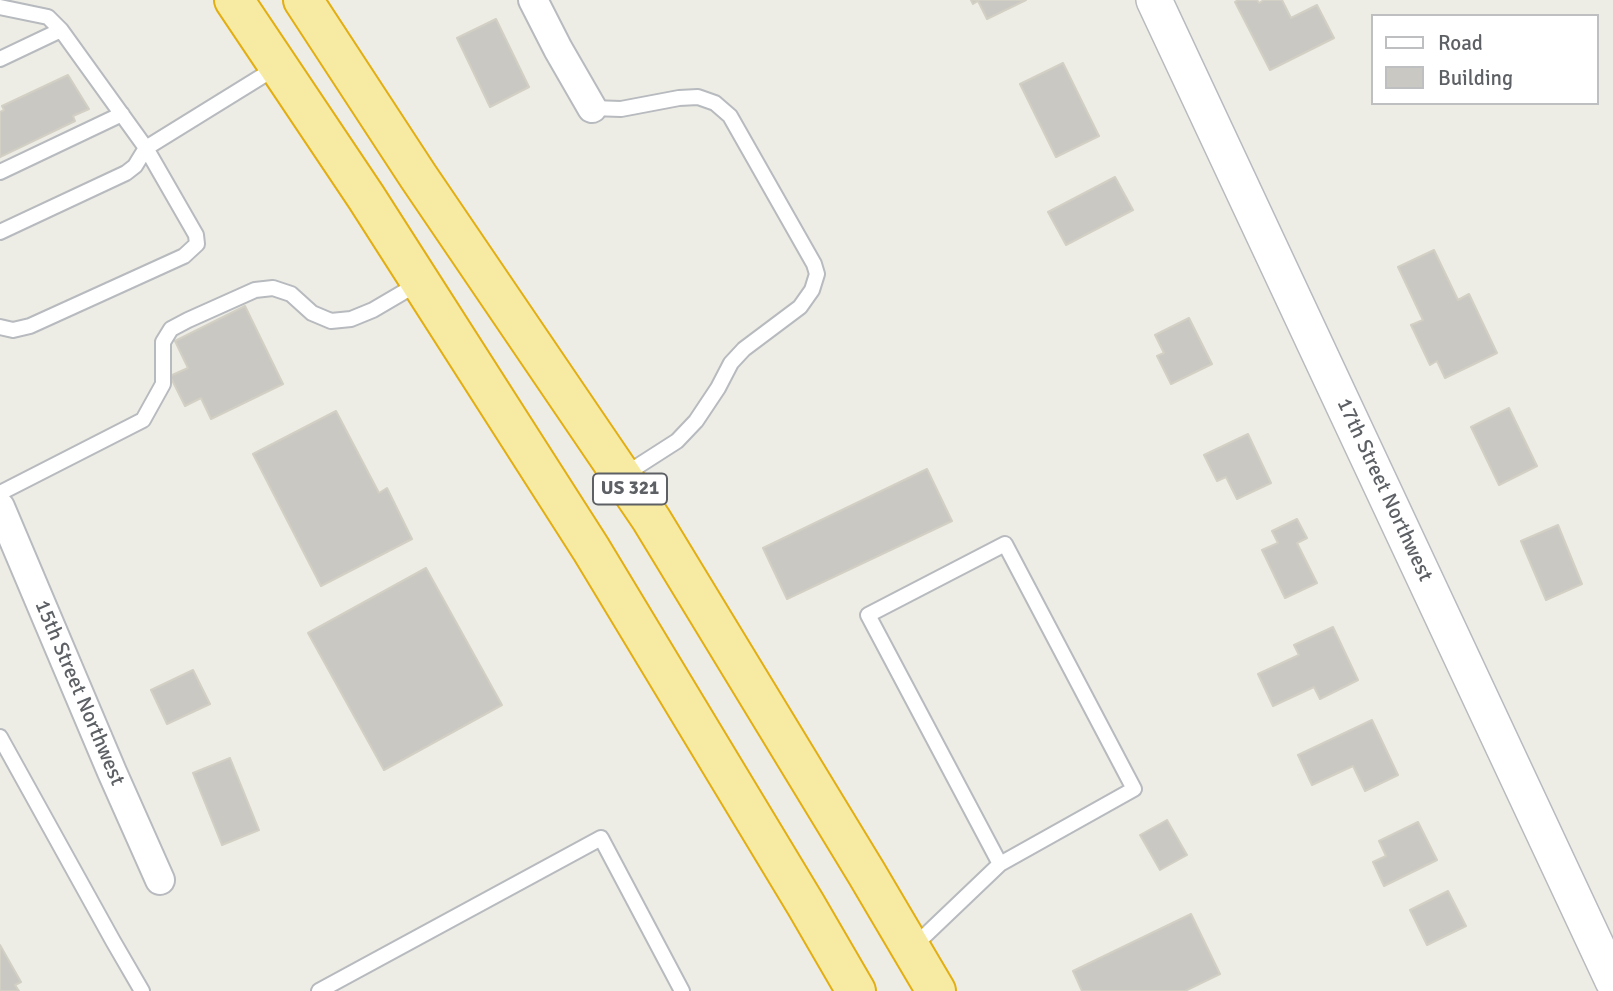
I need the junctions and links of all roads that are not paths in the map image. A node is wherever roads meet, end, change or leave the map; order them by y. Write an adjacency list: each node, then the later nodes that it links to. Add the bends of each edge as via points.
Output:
1 (234, 0): 8 (highway, US 321)
2 (303, 0): 16 (highway, US 321)
3 (533, 0): 9 (street)
4 (1154, 0): 23 (street, 17th Street Northwest)
5 (0, 7): 6 (lane, via 48,17)
6 (61, 30): 7 (lane); 10 (lane)
7 (0, 59)
8 (278, 66): 11 (lane); 14 (highway, US 321)
9 (592, 108): 16 (lane, via 621,109 698,97 715,103 730,117 817,274 800,307 731,363 696,421 677,441)
10 (122, 114): 11 (lane); 12 (lane)
11 (146, 148): 13 (lane, via 126,173); 15 (lane, via 197,244 184,256 30,326)
12 (0, 172)
13 (0, 232)
14 (421, 283): 17 (lane, via 351,319 331,321 312,313 291,294 273,288 255,290 188,320 171,329 163,342 163,384 144,420); 27 (highway, US 321, via 591,549)
15 (0, 327)
16 (622, 477): 22 (highway, US 321)
17 (0, 493)
18 (0, 507): 21 (street, 15th Street Northwest)
19 (0, 737): 24 (lane)
20 (1000, 864): 20 (lane, via 1134,789 1005,544 868,615); 22 (lane)
21 (160, 880)
22 (911, 948): 28 (highway, US 321)
23 (1613, 981)
24 (142, 991)
25 (319, 991): 26 (lane, via 601,838)
26 (682, 991)
27 (856, 991)
28 (936, 991)

